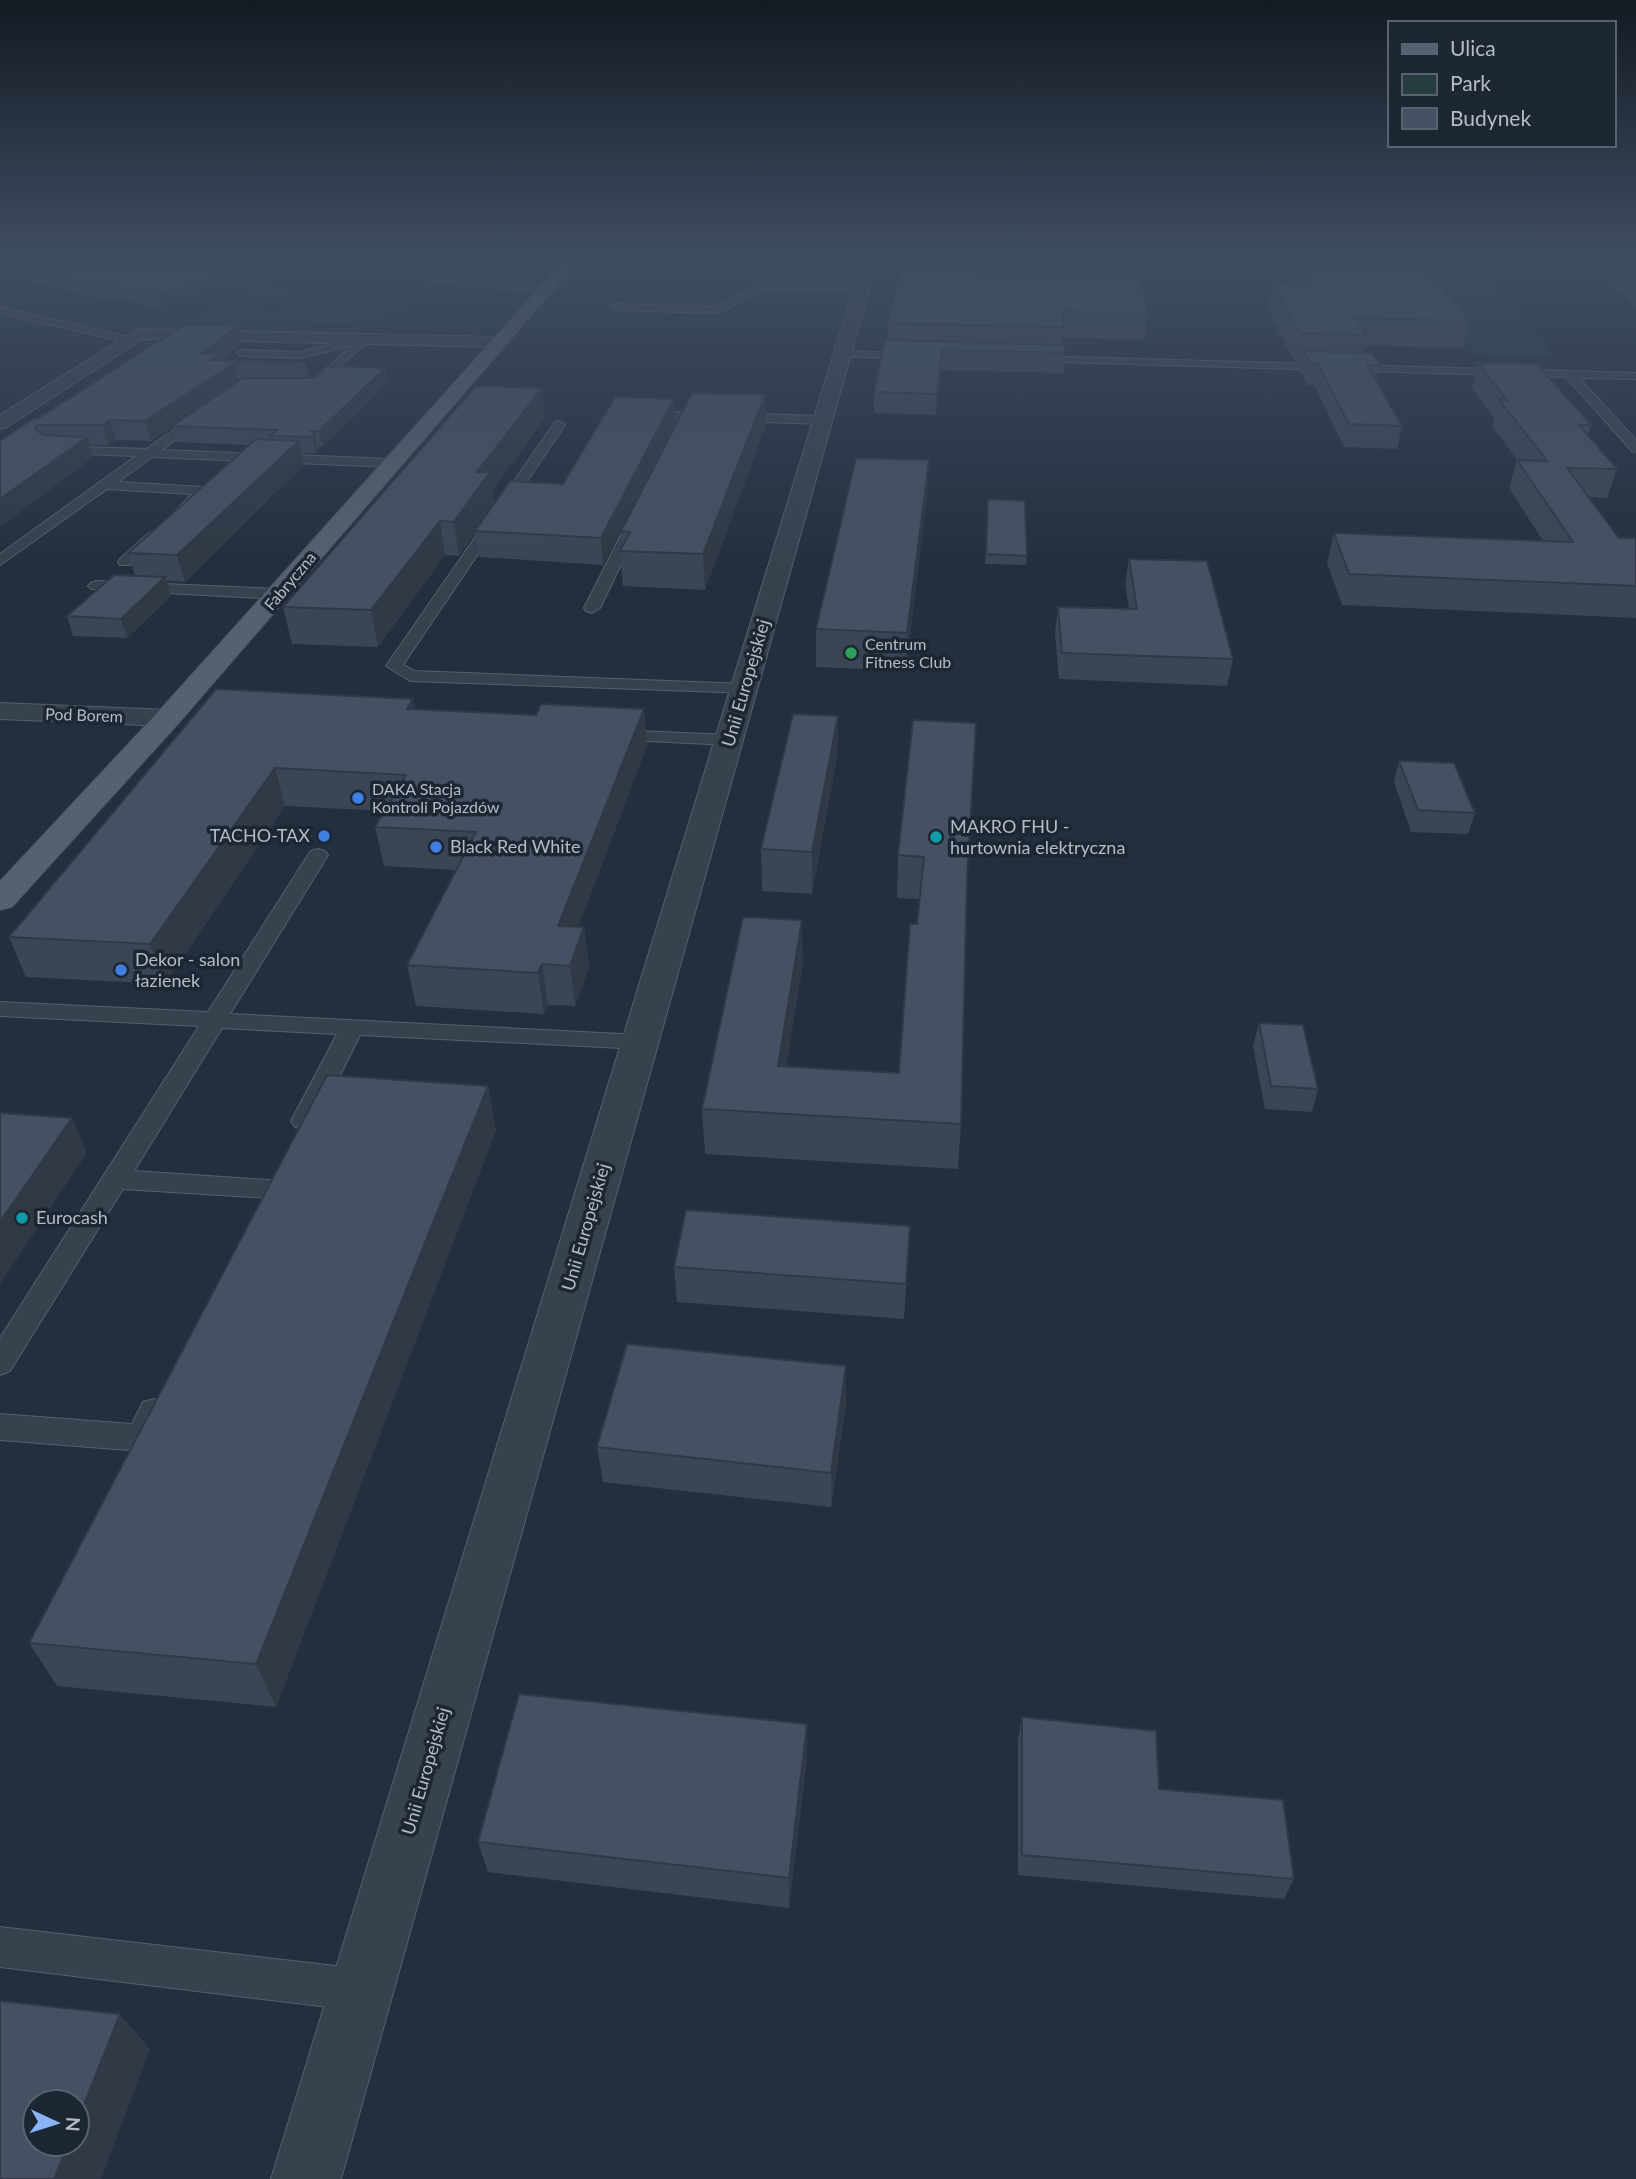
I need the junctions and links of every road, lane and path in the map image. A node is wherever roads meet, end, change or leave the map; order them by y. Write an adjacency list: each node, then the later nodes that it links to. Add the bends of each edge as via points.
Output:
1 (100, 359): 12 (street)
2 (344, 359): 8 (lane, via 312,388)
3 (483, 359): 17 (main road, Fabryczna)
4 (843, 359): 11 (street, Unii Europejskiej)
5 (1025, 359): 6 (lane)
6 (1570, 375): 7 (lane); 14 (lane)
7 (1636, 376)
8 (298, 388)
9 (211, 408): 16 (lane)
10 (623, 414): 11 (lane, via 685,422)
11 (824, 420): 25 (street, Unii Europejskiej)
12 (0, 424)
13 (559, 425): 25 (lane, via 394,666 410,676)
14 (1636, 448)
15 (50, 449): 16 (lane)
16 (145, 454): 17 (lane); 18 (lane)
17 (392, 463): 23 (main road, Fabryczna)
18 (102, 485): 20 (lane); 21 (lane, via 204,491)
19 (640, 512): 24 (lane)
20 (0, 561)
21 (125, 562)
22 (96, 586): 23 (lane)
23 (279, 594): 27 (main road, Fabryczna)
24 (592, 608)
25 (745, 689): 29 (street, Unii Europejskiej)
26 (0, 711): 27 (street, Pod Borem)
27 (169, 718): 31 (main road, Fabryczna)
28 (594, 735): 29 (lane)
29 (730, 740): 35 (street, Unii Europejskiej)
30 (318, 855): 33 (lane)
31 (0, 900)
32 (0, 1009): 33 (lane)
33 (215, 1020): 34 (lane); 36 (lane)
34 (352, 1027): 35 (lane); 36 (lane, via 275,1177)
35 (640, 1042): 41 (street, Unii Europejskiej)
36 (115, 1179): 37 (lane)
37 (0, 1363)
38 (165, 1390): 39 (lane, via 141,1438)
39 (0, 1427)
40 (0, 1947): 41 (lane)
41 (361, 1990): 42 (street, Unii Europejskiej)
42 (306, 2179)

